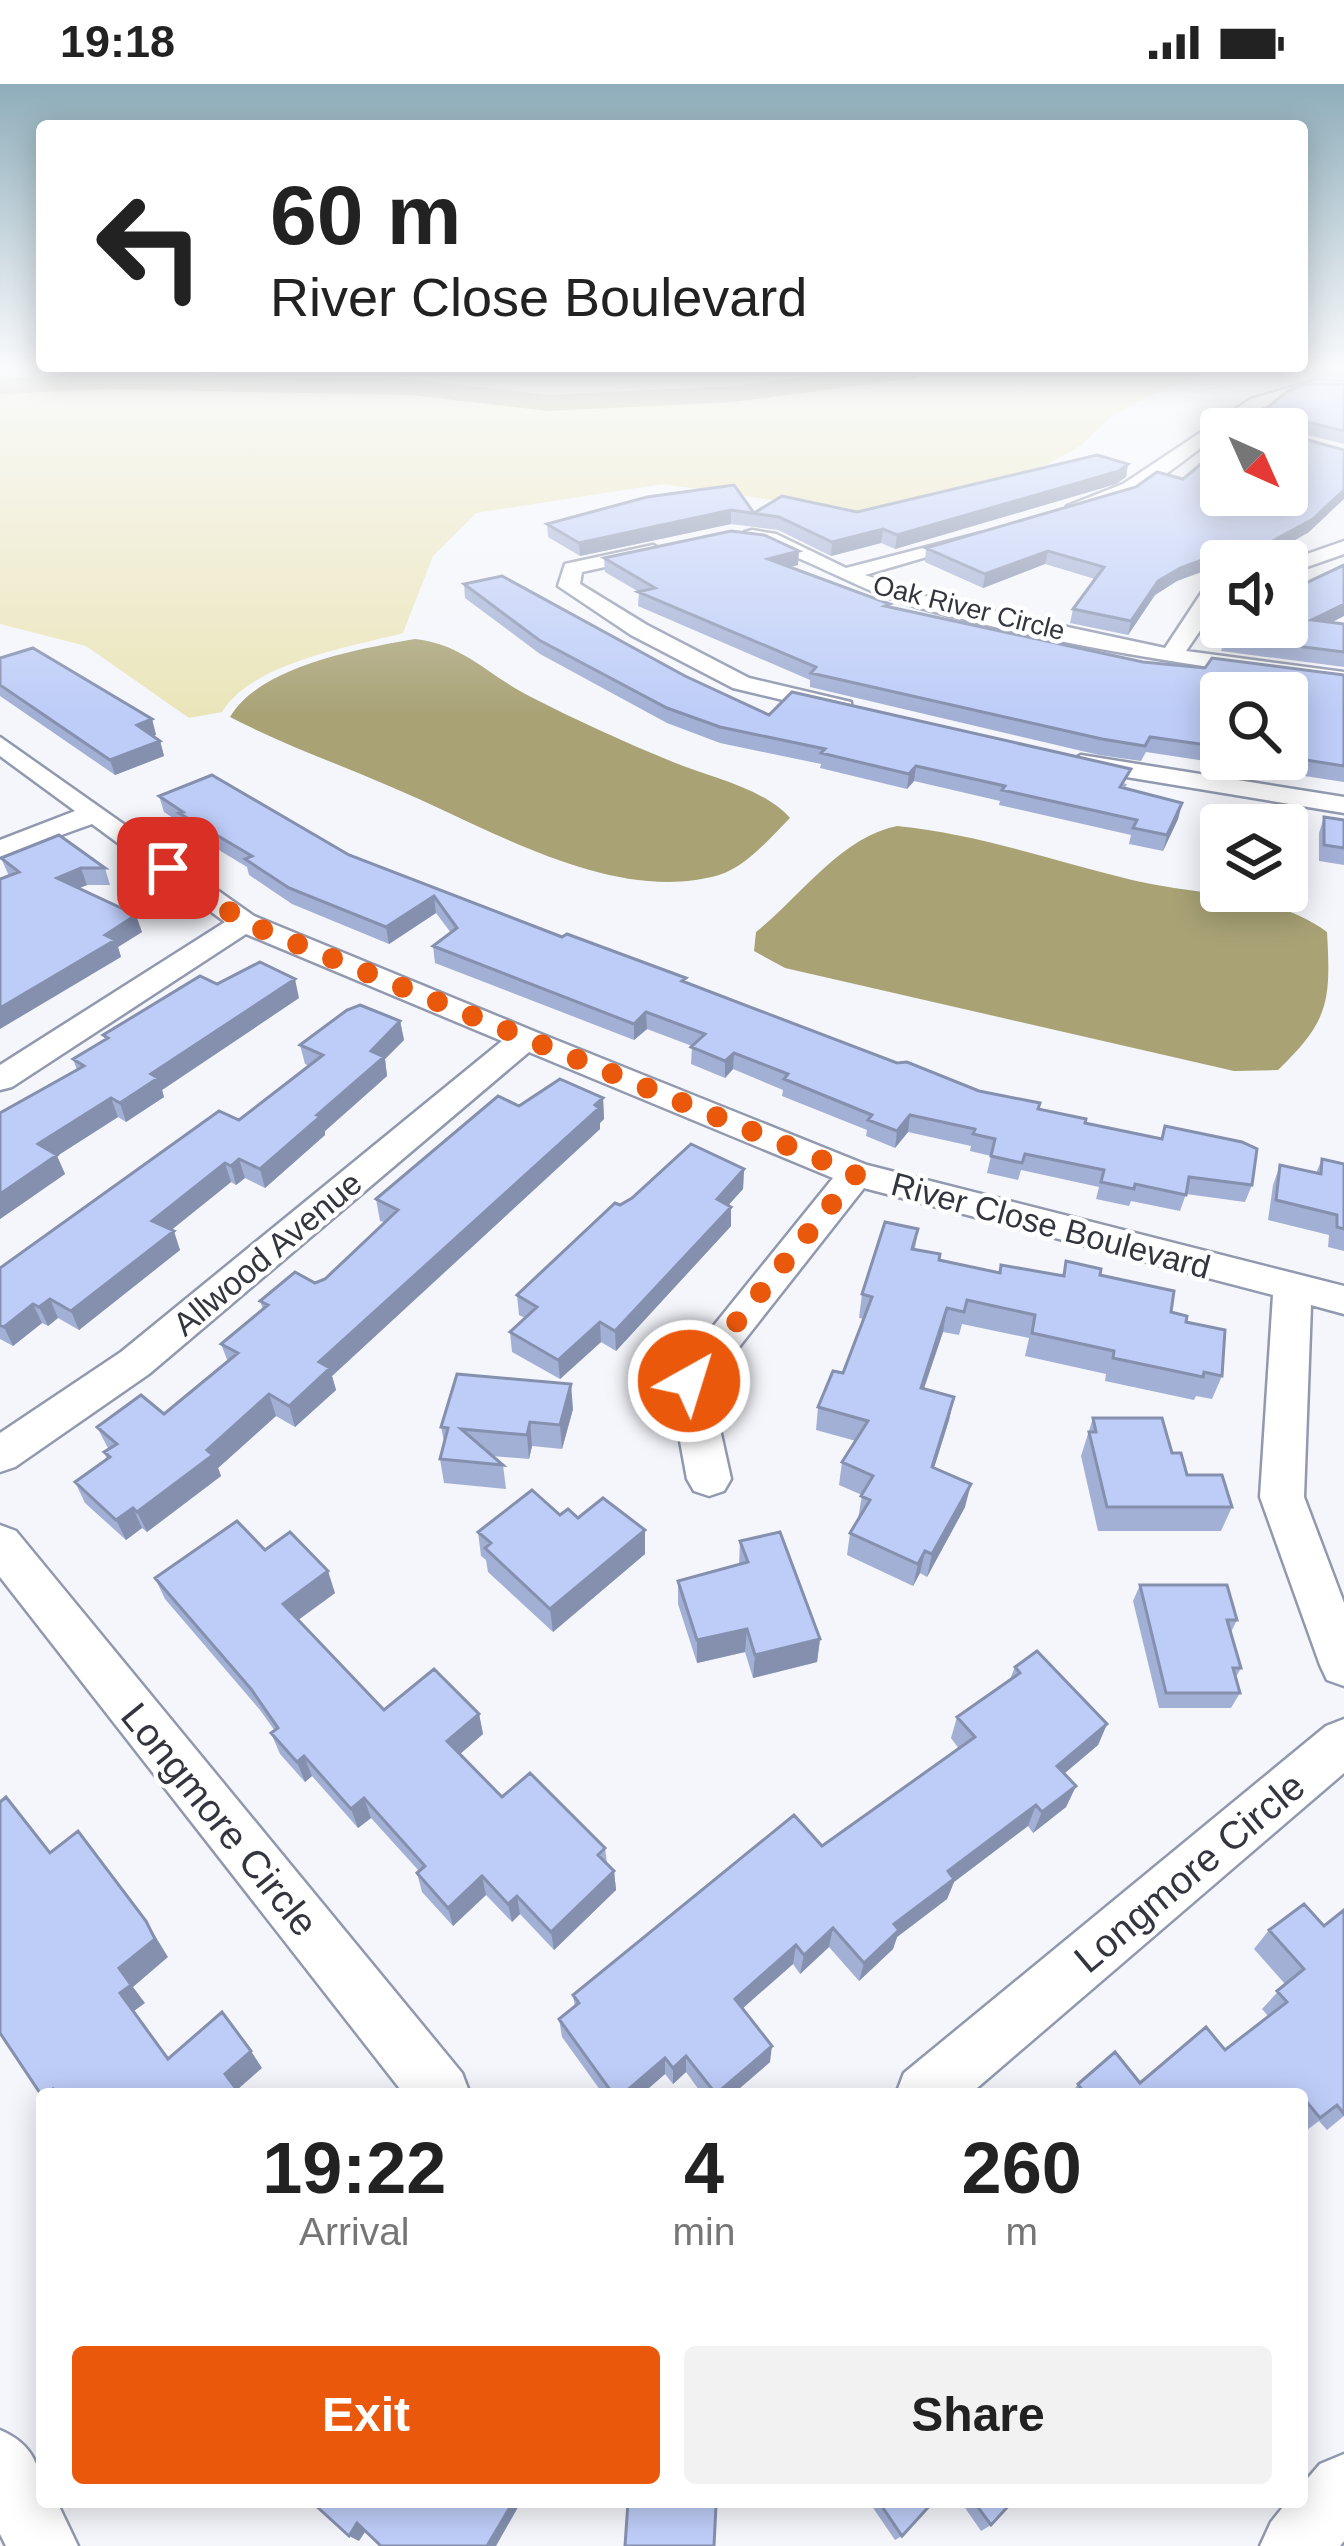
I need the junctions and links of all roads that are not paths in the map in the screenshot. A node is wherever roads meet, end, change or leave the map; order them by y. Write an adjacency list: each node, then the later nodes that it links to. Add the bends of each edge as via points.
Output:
1 (1134, 485): 2 (street)
2 (1060, 511)
3 (996, 530): 8 (street)
4 (730, 534): 8 (street, Oak River Circle, via 770,538)
5 (684, 544): 12 (street, via 572,568 569,586 741,683)
6 (1344, 547): 7 (street)
7 (1308, 560)
8 (844, 575): 10 (street, Oak River Circle, via 922,602)
9 (1200, 612): 10 (street)
10 (1171, 656): 11 (street, Oak River Circle)
11 (1344, 679)
12 (875, 714)
13 (0, 744): 16 (street, River Close Boulevard)
14 (1053, 756): 15 (street)
15 (1344, 805)
16 (93, 814): 17 (street); 18 (street, River Close Boulevard)
17 (0, 849)
18 (244, 922): 19 (street, River Close Boulevard); 20 (street)
19 (525, 1039): 21 (street, River Close Boulevard); 24 (street, Allwood Avenue, via 135,1363)
20 (0, 1080)
21 (856, 1174): 22 (street, River Close Boulevard); 25 (street, via 689,1381)
22 (1293, 1288): 23 (street, River Close Boulevard); 27 (street, via 1282,1497)
23 (1344, 1300)
24 (0, 1455)
25 (710, 1479)
26 (0, 1544): 29 (street, Longmore Circle)
27 (1344, 1665)
28 (1344, 1742): 30 (street, Longmore Circle)
29 (436, 2088)
30 (932, 2088)
31 (0, 2464): 33 (street)
32 (1344, 2488): 34 (street)
33 (43, 2546)
34 (1295, 2546)

